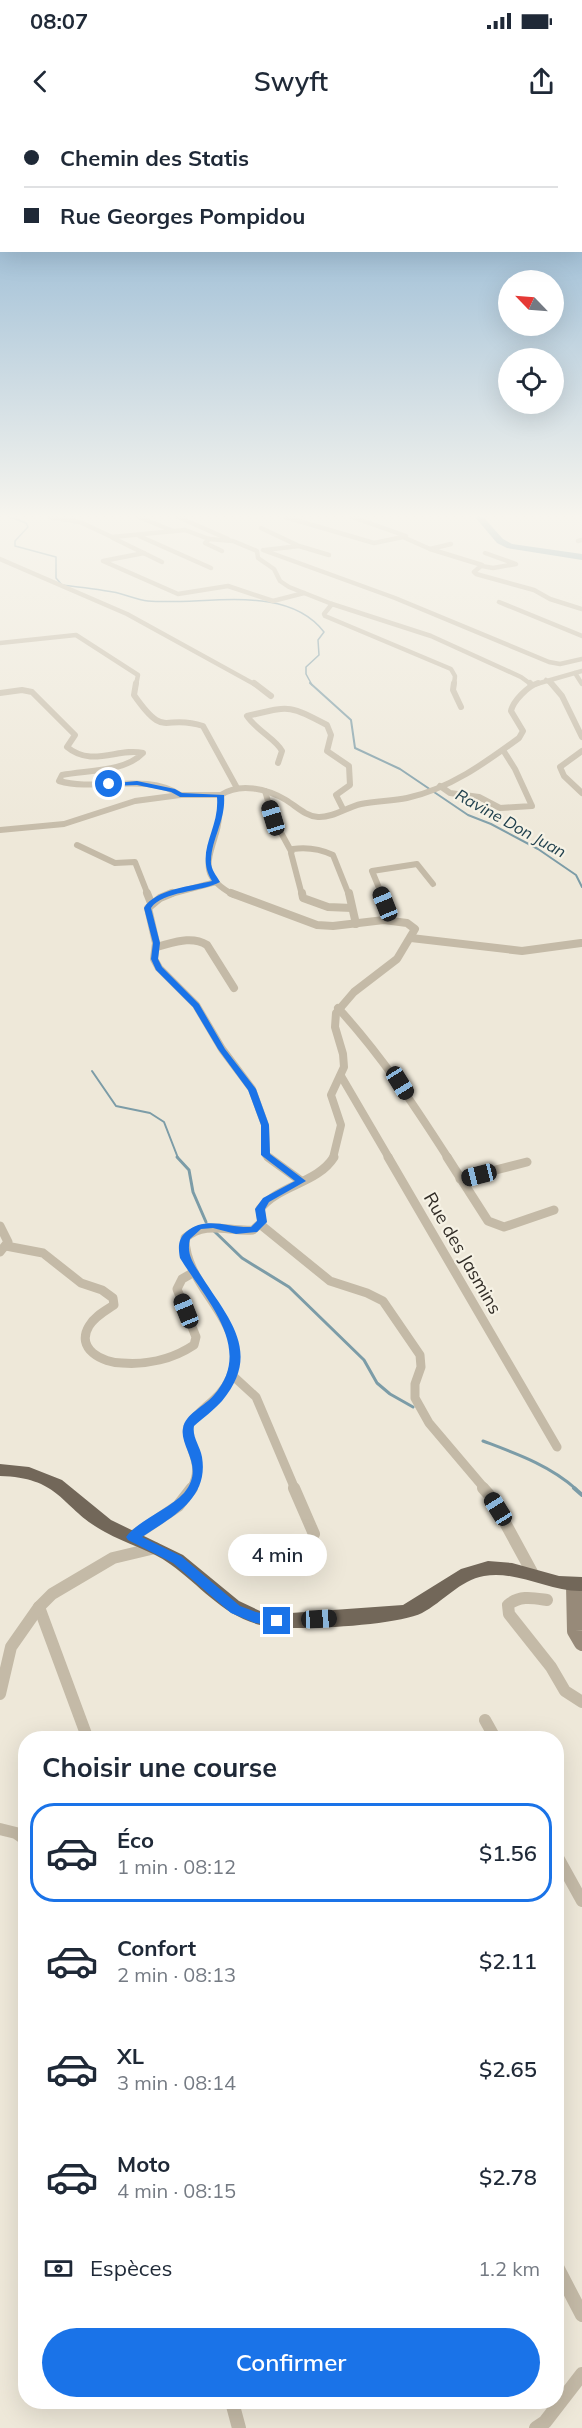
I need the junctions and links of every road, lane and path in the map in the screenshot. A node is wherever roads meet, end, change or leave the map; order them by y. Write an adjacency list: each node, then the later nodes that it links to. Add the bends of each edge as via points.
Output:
1 (147, 625): 14 (street, via 247,678)
2 (345, 625): 15 (street, via 453,672 453,690)
3 (396, 625): 12 (street, via 431,636)
4 (459, 625): 8 (street, via 549,662)
5 (554, 625): 6 (street)
6 (582, 636)
7 (0, 643): 21 (street, via 66,634 78,636 138,675 134,695 153,720 167,725 202,726)
8 (582, 659)
9 (579, 672): 10 (street); 11 (street)
10 (546, 680): 12 (street); 16 (street, via 559,691)
11 (582, 684)
12 (532, 685): 17 (street, via 512,706 522,734)
13 (0, 693): 24 (street, via 22,690 36,694 75,735 67,747 72,751 107,756 143,753 126,763 62,775 59,781 88,785 137,783)
14 (271, 696)
15 (461, 707)
16 (582, 737)
17 (502, 750): 20 (street, via 467,774); 20 (street, via 532,806 495,807 479,797 456,795)
18 (582, 751): 22 (street, via 560,767 564,776)
19 (278, 763): 26 (street, via 280,746 247,717 285,707 327,725 331,735 327,751 350,766 350,785 336,795)
20 (438, 787): 26 (street)
21 (237, 788): 23 (street); 25 (street)
22 (581, 790)
23 (265, 791): 26 (street, via 311,816 322,817); 29 (street, via 273,818)
24 (180, 795): 25 (street); 27 (street, via 135,801 64,824)
25 (220, 795): 30 (street, via 222,811 207,861)
26 (343, 809)
27 (0, 830)
28 (77, 845): 32 (street, via 111,862 135,862)
29 (291, 851): 33 (street, via 303,898 318,905); 33 (street, via 301,848 333,855)
30 (216, 882): 32 (street, via 166,895); 35 (street, via 250,902 316,926)
31 (433, 884): 34 (street, via 417,864 372,871)
32 (151, 903): 38 (street, via 147,908)
33 (351, 908): 35 (street)
34 (392, 920): 35 (street); 36 (street, via 411,924 416,929)
35 (356, 924)
36 (411, 938): 37 (street, via 522,951); 40 (street, via 397,960 354,990)
37 (581, 943)
38 (156, 947): 39 (street, via 192,939 202,941); 44 (street, via 154,959 159,968 196,1005 252,1089 265,1125 266,1155)
39 (234, 988)
40 (338, 1008): 41 (street, via 333,1024 344,1052); 43 (street, via 400,1083)
41 (341, 1076): 44 (street, via 332,1090 341,1121 333,1159 318,1173); 51 (street, Rue des Jasmins)
42 (527, 1162): 43 (street)
43 (460, 1179): 45 (street, via 488,1221 498,1226)
44 (301, 1181): 46 (street, via 266,1200 260,1209)
45 (554, 1210)
46 (261, 1225): 49 (street, via 245,1232 198,1226 185,1238 183,1247); 56 (street, via 330,1281 383,1301 420,1355 415,1398 429,1423 491,1497)
47 (0, 1226): 48 (street, via 7,1238)
48 (3, 1250): 49 (street, via 43,1252 81,1283 113,1298 114,1305 93,1320 85,1338 95,1356 120,1364 177,1356 194,1345 196,1337 177,1288 182,1279)
49 (194, 1272): 50 (street, via 230,1329 236,1347)
50 (232, 1375): 53 (street, via 256,1397); 54 (street, via 218,1398 189,1424 187,1432 196,1455 198,1476 190,1493 175,1509)
51 (557, 1447)
52 (0, 1470): 54 (main road, via 34,1474 51,1481 94,1517)
53 (314, 1534)
54 (132, 1537): 55 (main road)
55 (155, 1548): 56 (main road, via 177,1560 236,1610 277,1621 408,1611 476,1570); 59 (street, via 112,1558 52,1594)
56 (533, 1574): 57 (main road)
57 (578, 1584): 60 (main road, via 575,1631)
58 (547, 1600): 63 (street, via 515,1598 508,1605 509,1614 566,1691)
59 (39, 1607): 61 (street, via 11,1647); 65 (street)
60 (582, 1643)
61 (3, 1669): 62 (street)
62 (0, 1694)
63 (582, 1702)
64 (485, 1720): 66 (street)
65 (85, 1731)
66 (491, 1731)
67 (0, 1829): 68 (street)
68 (18, 1834)
69 (564, 1868): 70 (street)
70 (582, 1901)
71 (564, 2280): 72 (street)
72 (582, 2315)
73 (582, 2374): 74 (street)
74 (564, 2398)
75 (234, 2409): 78 (street)
76 (556, 2409): 77 (street)
77 (543, 2426)
78 (239, 2428)

